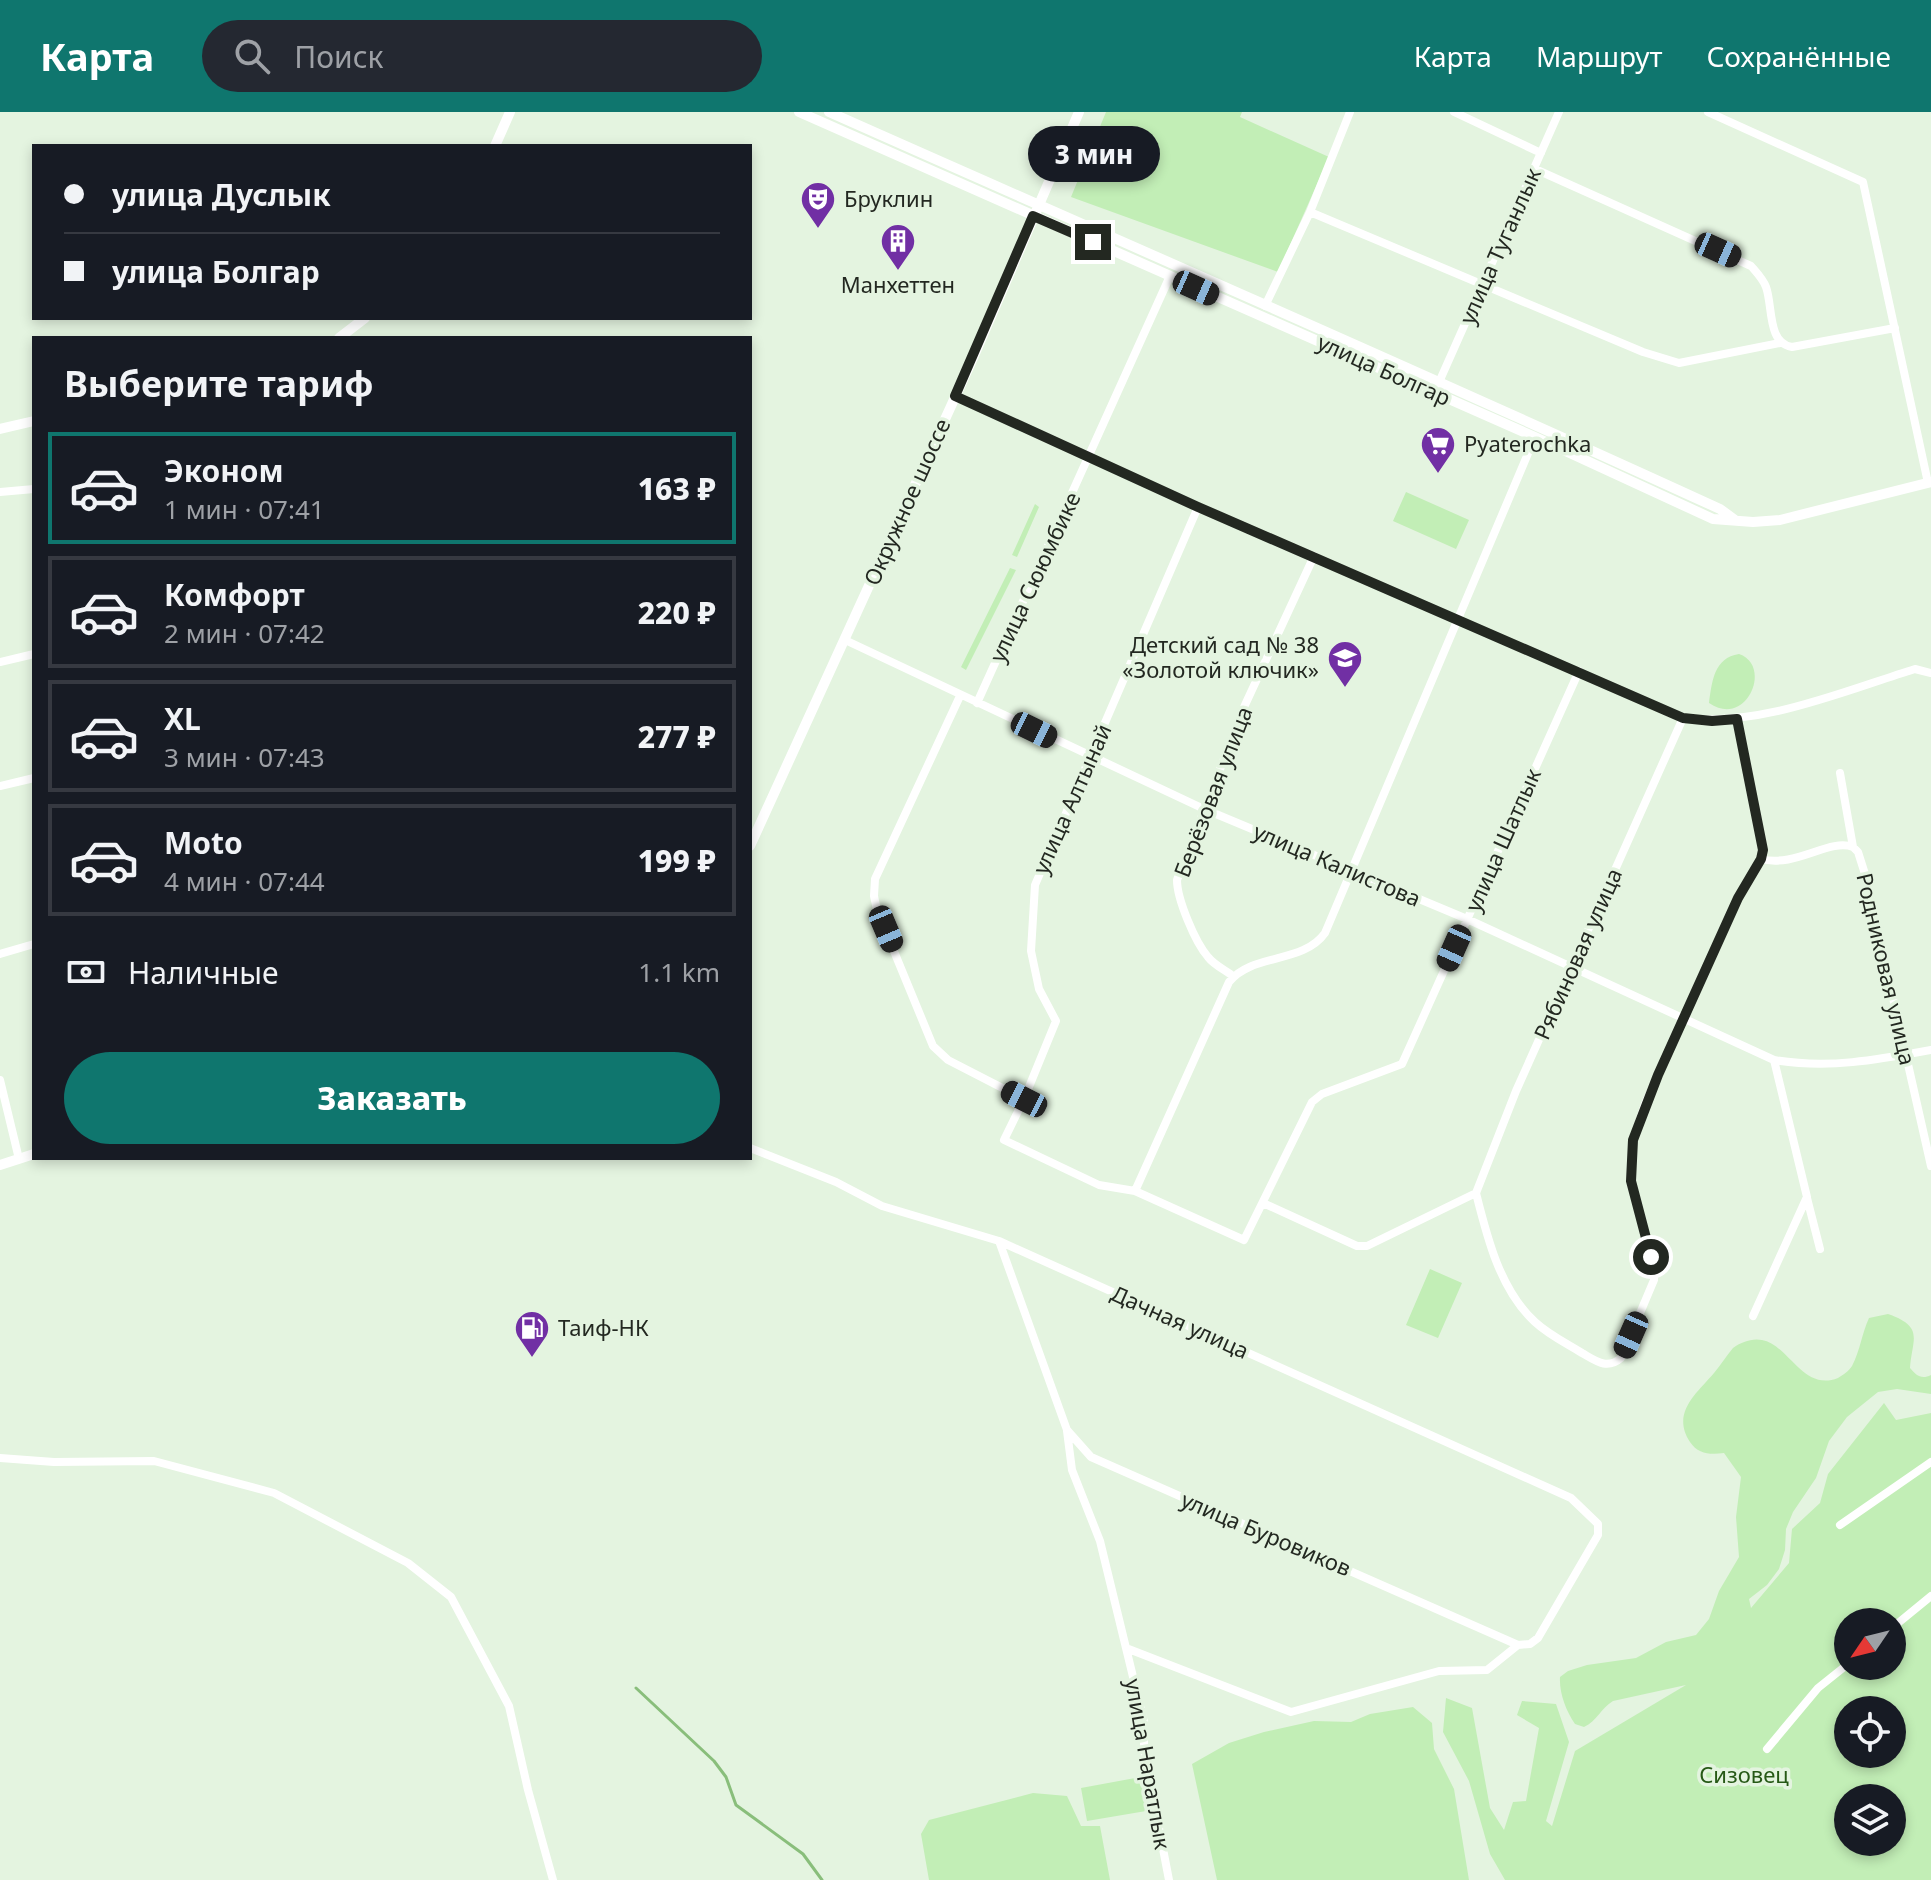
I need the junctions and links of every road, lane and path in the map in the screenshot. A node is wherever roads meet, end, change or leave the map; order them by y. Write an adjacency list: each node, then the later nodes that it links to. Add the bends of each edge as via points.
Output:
1 (510, 112): 9 (street)
2 (799, 112): 14 (street, улица Болгар)
3 (829, 112): 12 (street, улица Болгар)
4 (1079, 112): 12 (street, Окружное шоссе)
5 (1350, 112): 13 (street)
6 (1454, 112): 10 (street)
7 (1559, 112): 10 (street, улица Туганлык)
8 (1708, 112): 19 (street, via 1863,182)
9 (496, 144)
10 (1541, 153): 11 (street, улица Туганлык)
11 (1535, 169): 16 (street, улица Туганлык); 21 (street, via 1751,266 1767,289)
12 (1038, 205): 14 (street, Окружное шоссе); 17 (street, улица Болгар)
13 (1310, 212): 16 (street); 17 (street)
14 (1033, 216): 15 (street, улица Болгар); 23 (street, Окружное шоссе)
15 (1170, 276): 26 (street, улица Болгар); 27 (street, улица Сююмбике)
16 (1484, 283): 21 (street, via 1679,363); 22 (street, улица Туганлык)
17 (1265, 306): 22 (street, улица Болгар)
18 (362, 320): 20 (street)
19 (1895, 328): 21 (street, via 1792,347); 28 (street)
20 (342, 336)
21 (1780, 343)
22 (1440, 380): 32 (street, улица Болгар)
23 (955, 396): 27 (street); 35 (street, Окружное шоссе)
24 (32, 421): 25 (street)
25 (0, 429)
26 (1535, 437): 32 (street, улица Болгар, via 1713,519); 34 (street)
27 (1090, 458): 31 (street); 41 (street, улица Сююмбике)
28 (1930, 482): 32 (street, улица Болгар, via 1780,520)
29 (32, 489): 30 (street)
30 (0, 492)
31 (1198, 507): 33 (street); 44 (street, улица Алтынай)
32 (1735, 520)
33 (1314, 556): 34 (street); 48 (street, Берёзовая улица)
34 (1457, 619): 38 (street); 52 (street)
35 (845, 640): 40 (street, улица Калистова); 49 (street, Окружное шоссе)
36 (32, 654): 37 (street)
37 (0, 662)
38 (1579, 671): 42 (street); 53 (street, улица Шатлык)
39 (1931, 673): 43 (street, via 1915,669)
40 (960, 696): 41 (street, улица Калистова); 63 (street, via 875,879 874,896 933,1046 948,1060)
41 (977, 703): 44 (street, улица Калистова)
42 (1683, 718): 43 (street); 56 (street, Рябиновая улица)
43 (1737, 719): 51 (street, via 1763,844)
44 (1091, 757): 48 (street, улица Калистова); 63 (street, улица Алтынай, via 1035,885 1031,951 1039,989 1056,1021)
45 (1840, 773): 50 (street, Родниковая улица)
46 (32, 778): 47 (street)
47 (0, 786)
48 (1204, 809): 52 (street, улица Калистова); 57 (street, Берёзовая улица, via 1177,887 1202,949)
49 (752, 842)
50 (1853, 847): 51 (street, via 1843,844 1784,862); 60 (street, Родниковая улица, via 1865,874)
51 (1761, 859): 58 (street)
52 (1352, 871): 53 (street, улица Калистова); 57 (street, via 1315,945)
53 (1467, 919): 56 (street, улица Калистова); 72 (street, улица Шатлык, via 1402,1064 1316,1098)
54 (32, 945): 55 (street)
55 (0, 954)
56 (1572, 968): 58 (street, улица Калистова); 70 (street, Рябиновая улица)
57 (1233, 976): 69 (street)
58 (1684, 1018): 61 (street, улица Калистова); 70 (street, via 1633,1140 1631,1181 1654,1280 1617,1362 1597,1362 1544,1330 1521,1307 1504,1279)
59 (1931, 1050): 60 (street, улица Калистова)
60 (1905, 1054): 61 (street, улица Калистова, via 1833,1065); 68 (street, Родниковая улица)
61 (1774, 1060): 71 (street)
62 (0, 1080): 66 (street)
63 (1024, 1099): 69 (street, улица Алтынай, via 1004,1140 1099,1185)
64 (752, 1149): 73 (street, Дачная улица, via 882,1206)
65 (32, 1155): 66 (street)
66 (19, 1159): 67 (street)
67 (0, 1165)
68 (1931, 1166)
69 (1135, 1191): 72 (street, улица Шатлык, via 1244,1240)
70 (1476, 1193): 72 (street, via 1367,1246)
71 (1807, 1197): 74 (street); 75 (street)
72 (1263, 1203)
73 (999, 1241): 76 (street, улица Буровиков); 82 (street, Дачная улица, via 1571,1498 1598,1524 1596,1543 1538,1638)
74 (1820, 1249)
75 (1753, 1316)
76 (1067, 1430): 82 (street, улица Буровиков, via 1099,1462); 83 (street, улица Наратлык, via 1072,1470 1100,1541)
77 (0, 1458): 86 (street, via 154,1461 274,1493 408,1563 451,1597 509,1706)
78 (1931, 1462): 79 (street)
79 (1840, 1525)
80 (1931, 1596): 81 (street)
81 (1906, 1617)
82 (1518, 1645): 83 (street, улица Наратлык, via 1487,1670 1439,1671 1291,1712)
83 (1126, 1648): 87 (street, улица Наратлык, via 1144,1722 1144,1750)
84 (1834, 1675): 85 (street)
85 (1767, 1749)
86 (553, 1880)
87 (1169, 1880)

